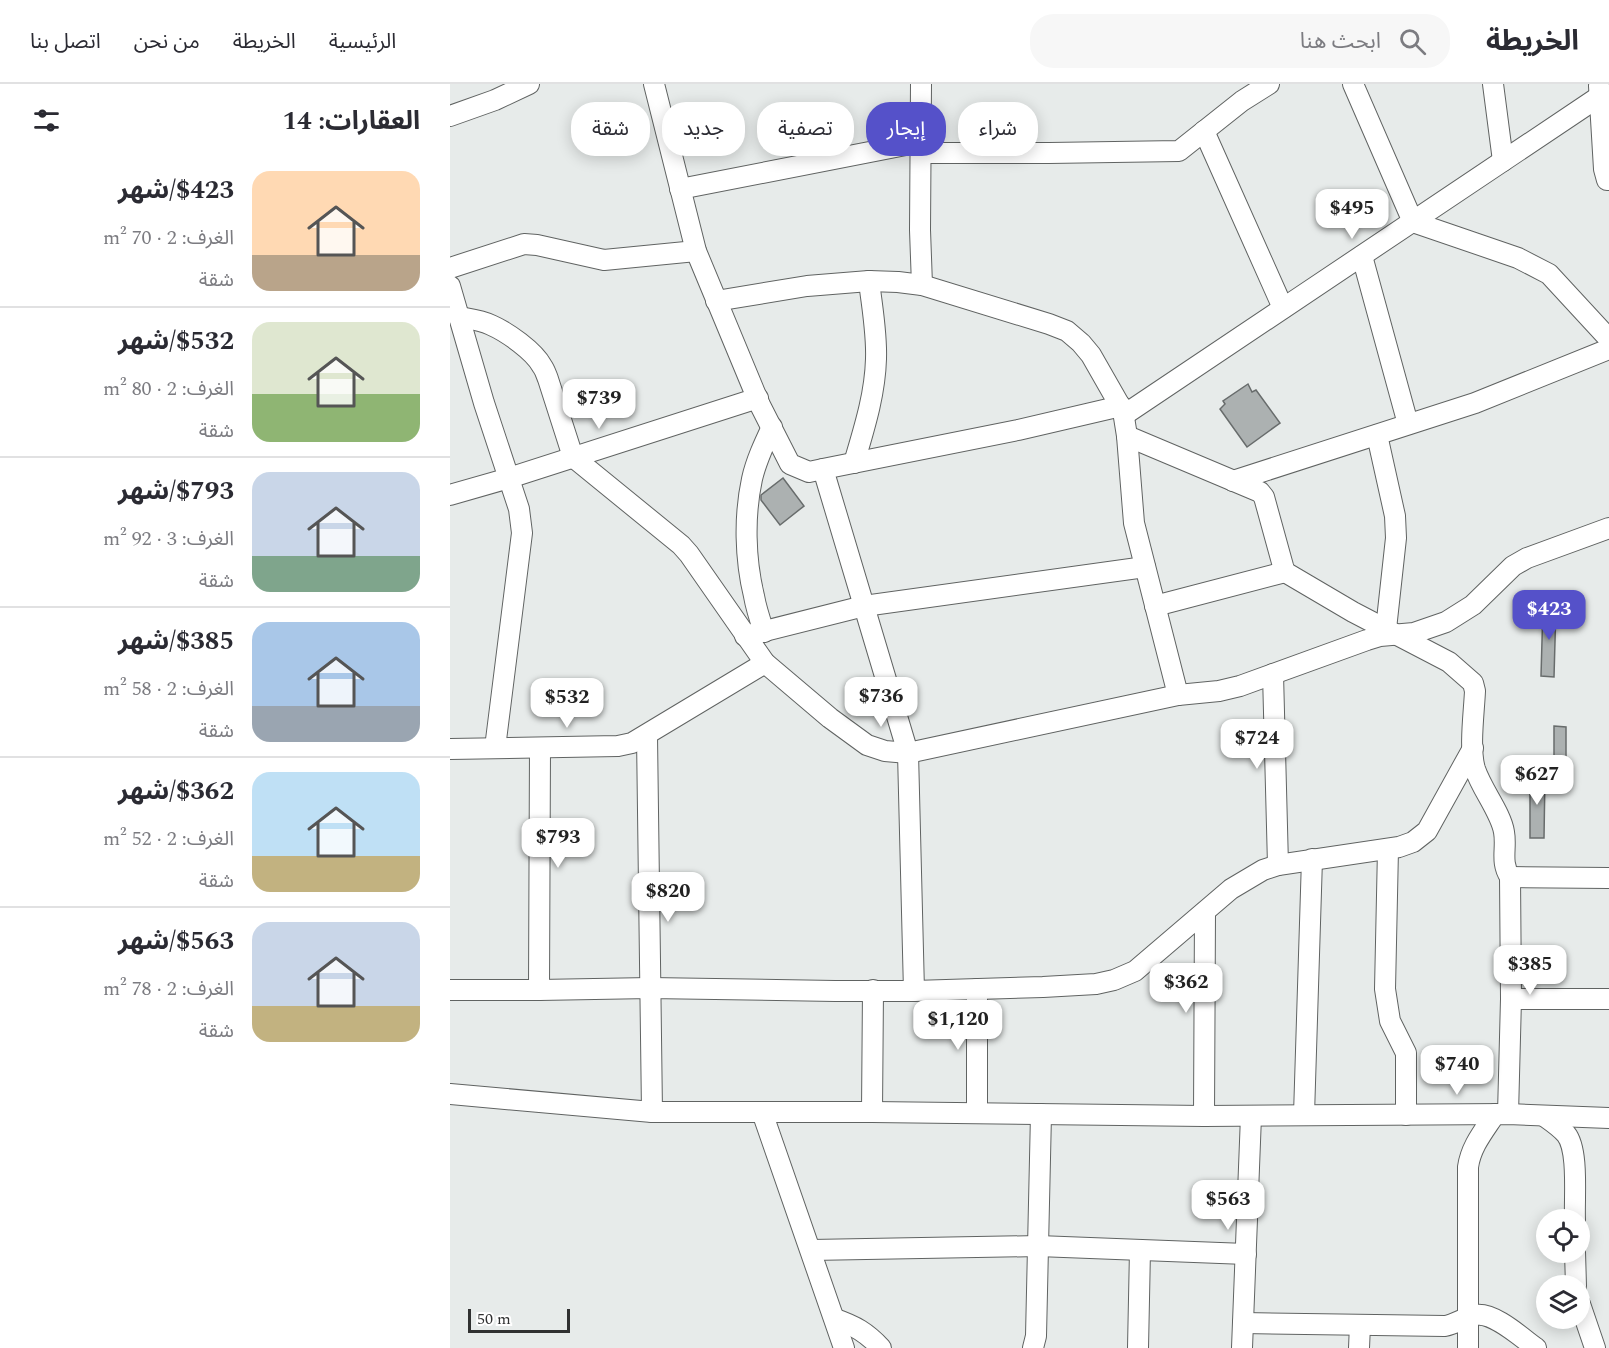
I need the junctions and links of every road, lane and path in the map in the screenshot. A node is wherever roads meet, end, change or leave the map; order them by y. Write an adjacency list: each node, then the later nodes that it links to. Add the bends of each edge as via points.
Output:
1 (529, 84): 9 (street)
2 (654, 84): 16 (street)
3 (921, 84): 8 (street)
4 (1269, 84): 10 (street)
5 (1353, 84): 17 (street)
6 (1493, 84): 14 (street)
7 (1599, 90): 14 (street); 15 (street, via 1604,169)
8 (921, 102)
9 (450, 116)
10 (1204, 131): 11 (street, via 1179,151 1172,152); 25 (street)
11 (946, 148)
12 (874, 156): 16 (street)
13 (921, 156): 22 (street)
14 (1503, 161): 17 (street)
15 (1609, 180)
16 (680, 189): 18 (street)
17 (1413, 222): 19 (street); 27 (street, via 1518,258 1549,274)
18 (696, 251): 20 (street, via 604,260 524,244); 24 (street)
19 (1362, 256): 25 (street); 31 (street)
20 (450, 268)
21 (869, 281): 22 (street); 24 (street, via 807,286); 36 (street, via 876,359 871,404)
22 (922, 285): 30 (street, via 1067,331 1091,355)
23 (451, 292): 26 (street)
24 (716, 301): 29 (street)
25 (1283, 308): 30 (street)
26 (459, 318): 35 (street, via 492,325 536,356 548,379); 38 (street)
27 (1609, 339)
28 (1609, 349): 31 (street, via 1475,403)
29 (758, 398): 32 (street); 35 (street)
30 (1123, 411): 34 (street); 36 (street)
31 (1408, 424): 33 (street)
32 (772, 427): 37 (street, via 790,465 809,472); 47 (street, via 751,481 748,514)
33 (1377, 435): 39 (street); 46 (street, via 1395,516)
34 (1127, 436): 39 (street); 42 (street, via 1132,512)
35 (573, 457): 38 (street); 47 (street, via 681,545)
36 (854, 463): 37 (street)
37 (823, 469): 44 (street)
38 (509, 478): 40 (street); 52 (street, via 522,533)
39 (1233, 481): 43 (street, via 1264,497)
40 (450, 495)
41 (1609, 528): 46 (street, via 1513,566 1473,606 1446,622 1414,633)
42 (1145, 567): 44 (street); 45 (street)
43 (1286, 572): 45 (street); 46 (street)
44 (864, 606): 47 (street); 56 (street)
45 (1155, 606): 50 (street)
46 (1391, 632): 49 (street); 54 (street, via 1449,662 1473,683)
47 (755, 634): 48 (street)
48 (765, 663): 51 (street); 56 (street, via 867,745 885,752)
49 (1273, 674): 50 (street, via 1219,691); 59 (street)
50 (1178, 695): 56 (street)
51 (646, 736): 53 (street, via 618,746); 63 (street)
52 (495, 748): 53 (street); 55 (street)
53 (540, 748): 66 (street)
54 (1473, 748): 57 (street, via 1427,831 1413,842); 60 (street, via 1475,769 1501,822 1503,858)
55 (450, 749)
56 (908, 753): 68 (street)
57 (1388, 849): 58 (street); 79 (street, via 1385,988 1390,1021 1406,1053)
58 (1312, 859): 59 (street); 78 (street)
59 (1278, 864): 62 (street, via 1231,889)
60 (1510, 877): 61 (street); 69 (street)
61 (1609, 878)
62 (1205, 912): 64 (street, via 1135,971 1114,980); 80 (street)
63 (650, 988): 66 (street); 67 (street); 72 (street)
64 (977, 989): 68 (street); 75 (street)
65 (450, 990): 66 (street)
66 (539, 990)
67 (873, 990): 68 (street); 74 (street)
68 (914, 991)
69 (1512, 999): 70 (street); 77 (street)
70 (1609, 999)
71 (450, 1094): 72 (street)
72 (652, 1112): 73 (street)
73 (762, 1112): 74 (street); 86 (street)
74 (872, 1112): 75 (street)
75 (977, 1113): 76 (street)
76 (1041, 1113): 80 (street); 85 (street)
77 (1502, 1114): 79 (street); 82 (street); 89 (street, via 1474,1145 1470,1157)
78 (1304, 1115): 79 (street); 81 (street)
79 (1406, 1115)
80 (1204, 1116): 81 (street)
81 (1251, 1116): 88 (street)
82 (1544, 1116): 83 (street); 84 (street, via 1564,1132 1574,1152)
83 (1609, 1118)
84 (1575, 1209)
85 (1038, 1246): 86 (street); 87 (street); 96 (street)
86 (810, 1250): 90 (street)
87 (1140, 1250): 88 (street); 97 (street)
88 (1246, 1254): 91 (street)
89 (1468, 1318): 92 (street, via 1445,1326); 100 (street); 101 (street, via 1483,1314 1493,1318)
90 (835, 1319): 94 (street); 95 (street, via 855,1326)
91 (1243, 1323): 92 (street); 98 (street)
92 (1360, 1325): 99 (street)
93 (1589, 1329): 102 (street)
94 (844, 1348)
95 (881, 1348)
96 (1033, 1348)
97 (1138, 1348)
98 (1242, 1348)
99 (1359, 1348)
100 (1468, 1348)
101 (1536, 1348)
102 (1595, 1348)

